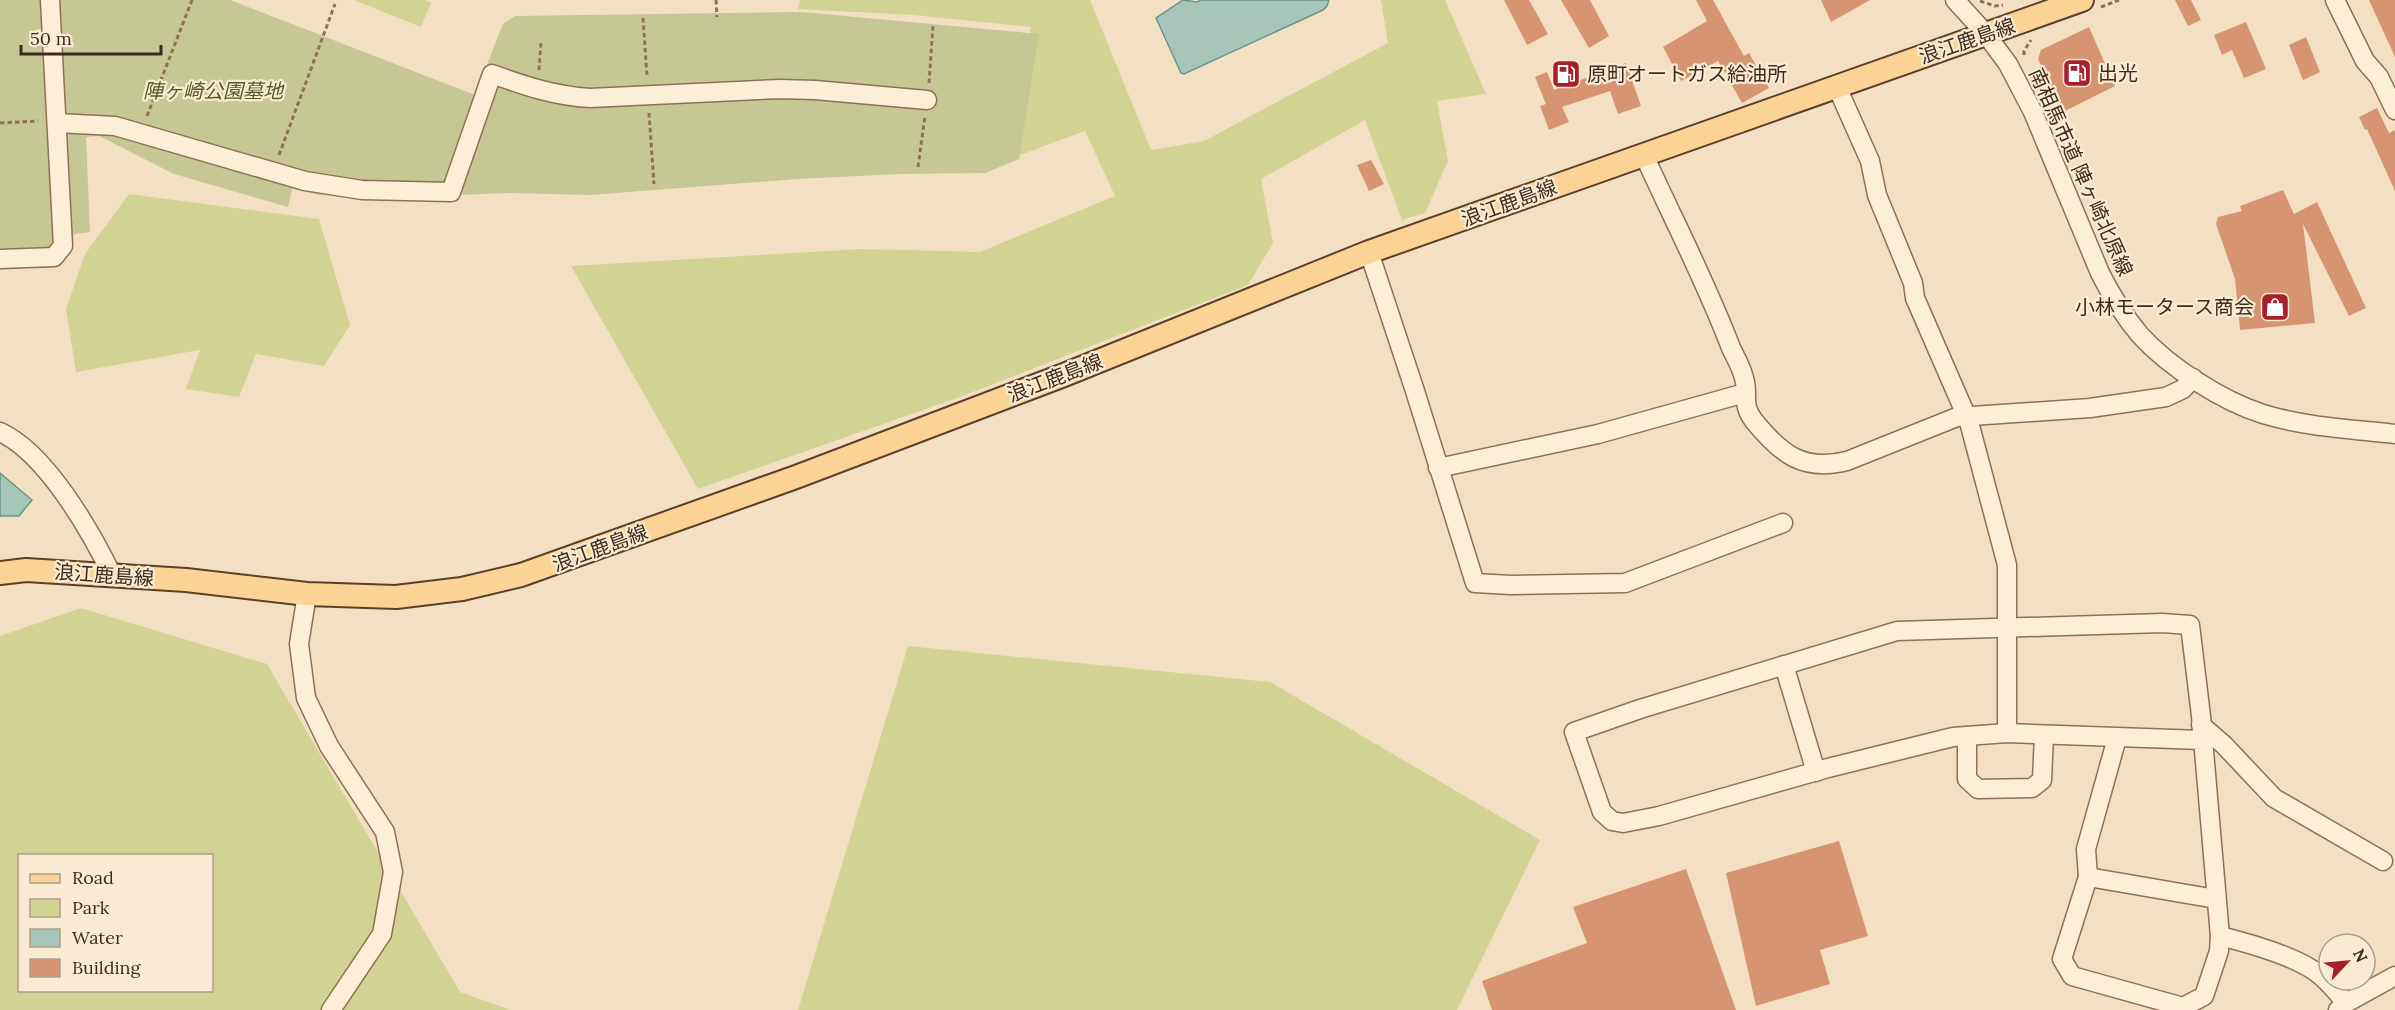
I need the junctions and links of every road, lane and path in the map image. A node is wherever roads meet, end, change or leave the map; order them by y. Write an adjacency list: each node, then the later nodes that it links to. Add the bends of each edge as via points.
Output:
1 (50, 0): 18 (street)
2 (192, 0): 19 (path)
3 (716, 0): 10 (path)
4 (1955, 0): 11 (street, 南相馬市道 陣ヶ崎北原線)
5 (1979, 0): 9 (path, via 1995,6)
6 (2082, 0): 11 (main road, 浪江鹿島線)
7 (2335, 0): 16 (street, via 2365,62 2379,77)
8 (335, 4): 21 (path)
9 (2009, 5)
10 (717, 18)
11 (1985, 33): 13 (main road, 浪江鹿島線); 24 (street, 南相馬市道 陣ヶ崎北原線, via 2008,64 2033,112 2112,296 2141,336)
12 (541, 42): 14 (path)
13 (1837, 87): 20 (main road, 浪江鹿島線); 26 (street, via 1870,161 1878,195 1913,283 1915,298)
14 (537, 90): 15 (street, via 563,97 590,98 815,90); 21 (street, via 492,74 451,192 362,190)
15 (927, 100)
16 (2395, 111)
17 (0, 123): 18 (path)
18 (57, 123): 19 (street, via 101,123); 23 (street, via 63,246 54,257)
19 (141, 134): 21 (street)
20 (1644, 155): 22 (main road, 浪江鹿島線); 25 (street, via 1728,338 1745,381)
21 (273, 172)
22 (1369, 252): 29 (street); 33 (main road, 浪江鹿島線, via 796,477 521,575 462,589 407,596)
23 (0, 259)
24 (2193, 378): 26 (street, via 2183,389 2166,397 2090,408); 28 (street, 南相馬市道 陣ヶ崎北原線, via 2265,415 2320,427)
25 (1745, 393): 26 (street, via 1749,413 1781,451 1812,465 1847,461); 29 (street, via 1598,434)
26 (1966, 416): 34 (street, via 2007,565)
27 (0, 432): 32 (street, via 35,457 61,490)
28 (2395, 434)
29 (1438, 468): 30 (street, via 1475,583 1625,583)
30 (1783, 522)
31 (0, 573): 32 (main road, 浪江鹿島線, via 26,570)
32 (112, 576): 33 (main road, 浪江鹿島線)
33 (307, 594): 48 (street, via 299,644 306,698 329,746 385,832 393,872 382,934)
34 (2007, 628): 35 (street, via 1897,631); 36 (street, via 2190,625); 37 (street)
35 (1784, 665): 41 (street); 41 (street, via 1574,732 1602,812 1623,823)
36 (2202, 732): 40 (street); 42 (street, via 2224,745 2274,798); 44 (street)
37 (2007, 733): 38 (street); 39 (street)
38 (2044, 735): 39 (street, via 2042,780 2032,788 1977,789 1968,779); 40 (street)
39 (1966, 736): 41 (street)
40 (2117, 738): 43 (street, via 2086,849)
41 (1816, 772)
42 (2383, 861)
43 (2088, 877): 44 (street); 45 (street, via 2062,958 2072,976 2182,1007 2204,996)
44 (2216, 899): 45 (street)
45 (2220, 936): 47 (street, via 2313,969 2333,987)
46 (2395, 976): 47 (street)
47 (2342, 1007)
48 (331, 1010)

